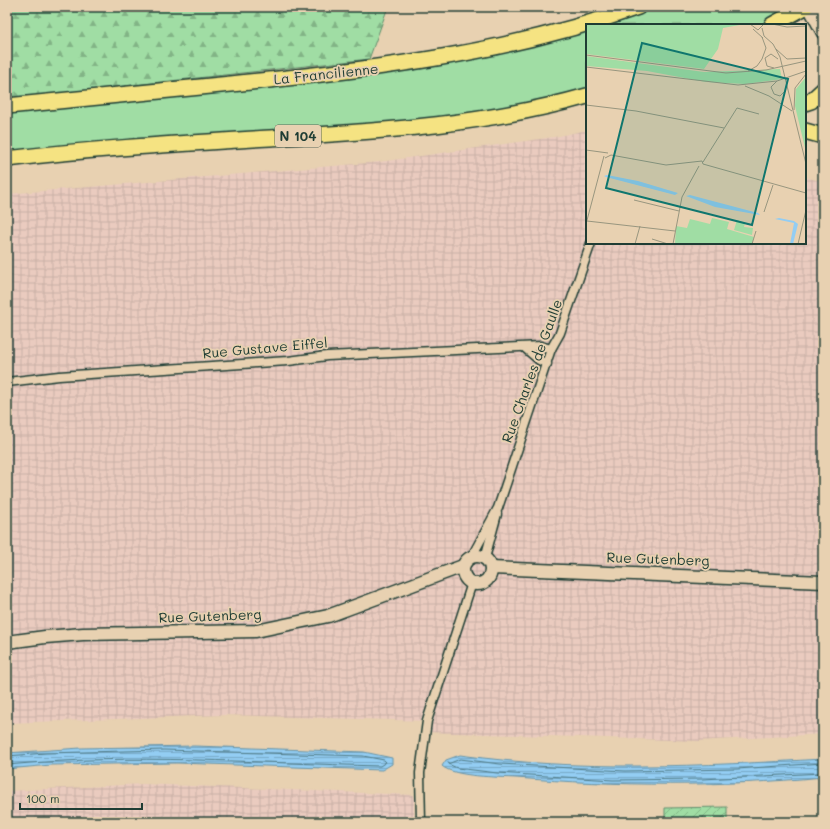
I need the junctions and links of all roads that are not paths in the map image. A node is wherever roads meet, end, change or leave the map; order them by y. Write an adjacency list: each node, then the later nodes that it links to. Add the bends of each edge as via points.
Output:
1 (610, 7): 8 (highway)
2 (638, 7): 8 (highway, La Francilienne)
3 (805, 7): 7 (highway)
4 (809, 7): 9 (street)
5 (821, 7): 6 (street)
6 (823, 11)
7 (774, 24)
8 (572, 27): 13 (highway, La Francilienne, via 490,48 406,64 304,77)
9 (823, 33)
10 (823, 90): 12 (highway)
11 (586, 96): 16 (highway, N 104, via 531,110 401,129 131,147)
12 (806, 104)
13 (7, 106)
14 (806, 131): 15 (highway)
15 (823, 136)
16 (7, 159)
17 (591, 244): 19 (street, Rue Charles de Gaulle, via 560,333)
18 (525, 348): 19 (street, Rue Gustave Eiffel, via 541,346); 20 (street); 21 (street, Rue Gustave Eiffel, via 327,356)
19 (551, 349): 20 (street, Rue Charles de Gaulle)
20 (547, 364): 22 (street, Rue Charles de Gaulle)
21 (7, 382)
22 (498, 508): 23 (street, Rue Charles de Gaulle); 24 (street, Rue Charles de Gaulle)
23 (472, 556): 24 (street, via 477,555); 25 (street)
24 (488, 563): 26 (street, via 486,580 482,583); 27 (street, Rue Gutenberg)
25 (463, 566): 26 (street); 28 (street, Rue Gutenberg)
26 (469, 581): 28 (street, Rue Gutenberg, via 448,579); 32 (street, via 427,721 420,773)
27 (823, 582)
28 (394, 593): 30 (street, Rue Gutenberg, via 328,616 256,632)
29 (7, 635): 30 (street, Rue Gutenberg)
30 (45, 637): 31 (street, Rue Gutenberg)
31 (7, 642)
32 (421, 822)

